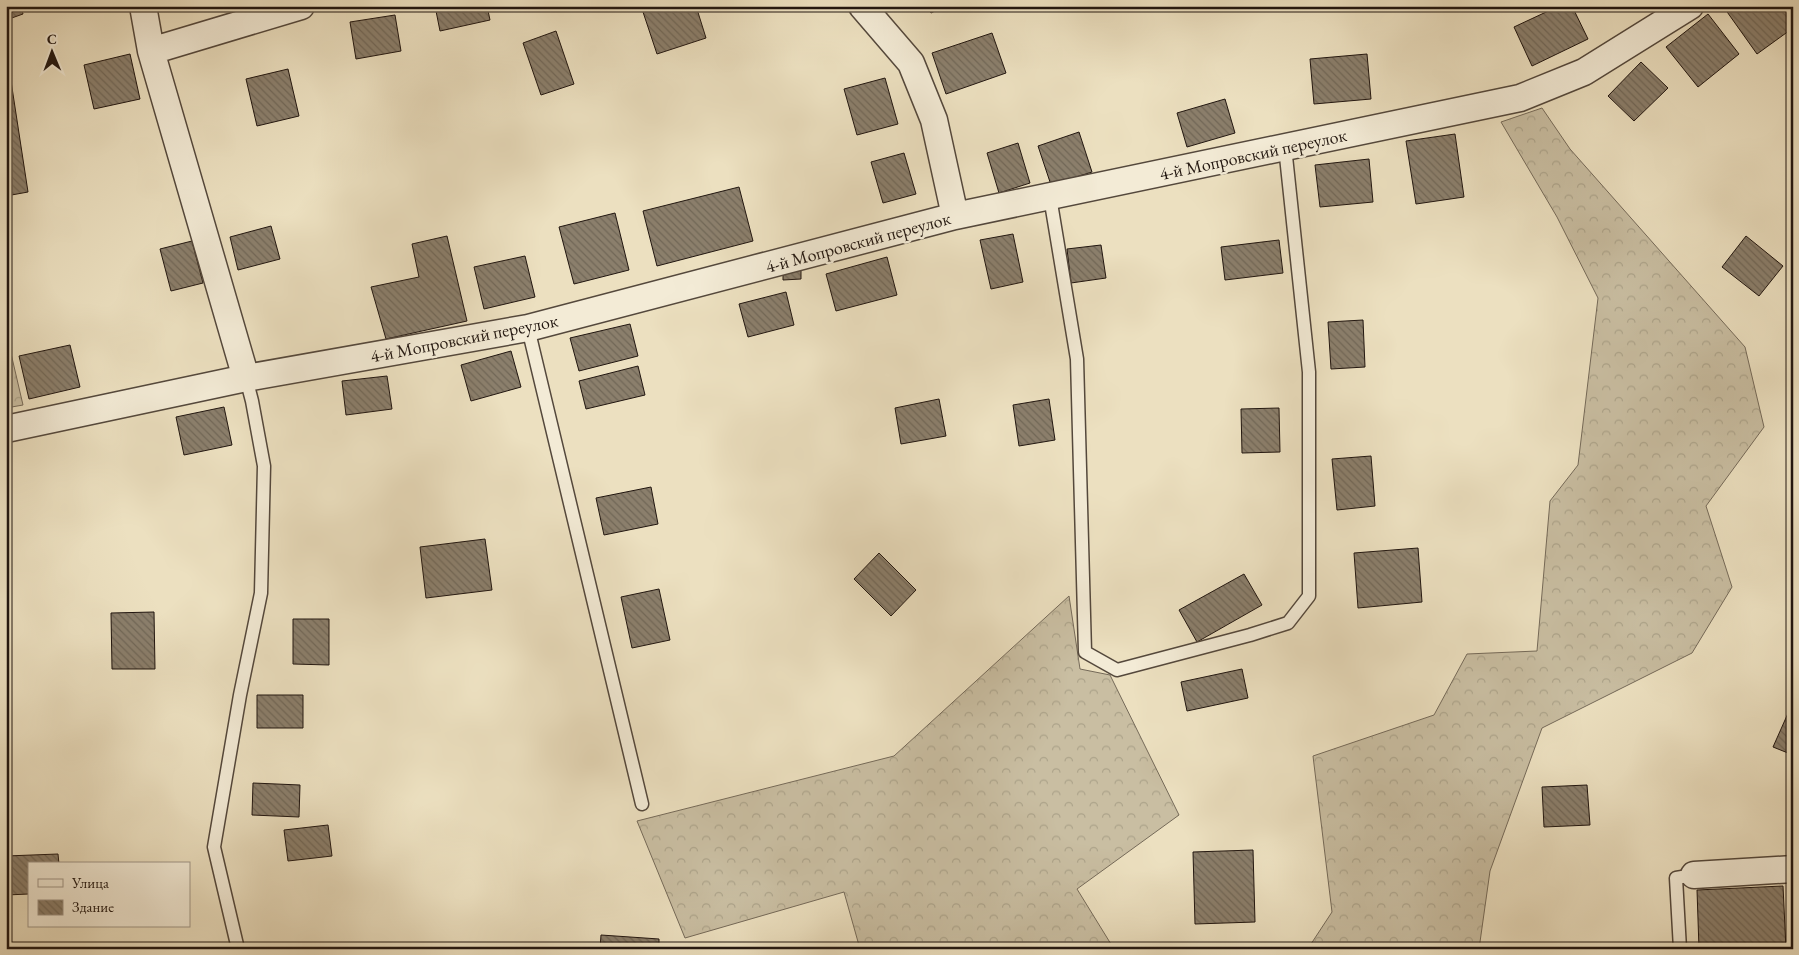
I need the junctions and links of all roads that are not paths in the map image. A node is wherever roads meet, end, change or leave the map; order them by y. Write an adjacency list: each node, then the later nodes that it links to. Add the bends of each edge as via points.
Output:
1 (143, 6): 5 (street)
2 (301, 6): 5 (street)
3 (862, 6): 8 (street, via 911,63 934,120)
4 (1690, 6): 6 (street, 4-й Мопровский переулок, via 1584,72 1520,98)
5 (151, 51): 10 (street)
6 (1285, 147): 7 (street, 4-й Мопровский переулок); 7 (lane, via 1309,372 1309,596 1288,623 1116,670 1085,652 1077,359)
7 (1050, 197): 8 (street, 4-й Мопровский переулок)
8 (955, 216): 9 (street, 4-й Мопровский переулок)
9 (528, 328): 10 (street, 4-й Мопровский переулок); 12 (lane)
10 (246, 378): 11 (street, 4-й Мопровский переулок); 15 (lane, via 264,466 261,593 214,847)
11 (6, 429)
12 (642, 804)
13 (1793, 869): 14 (street)
14 (1694, 875): 16 (lane, via 1676,878)
15 (238, 949)
16 (1680, 949)

